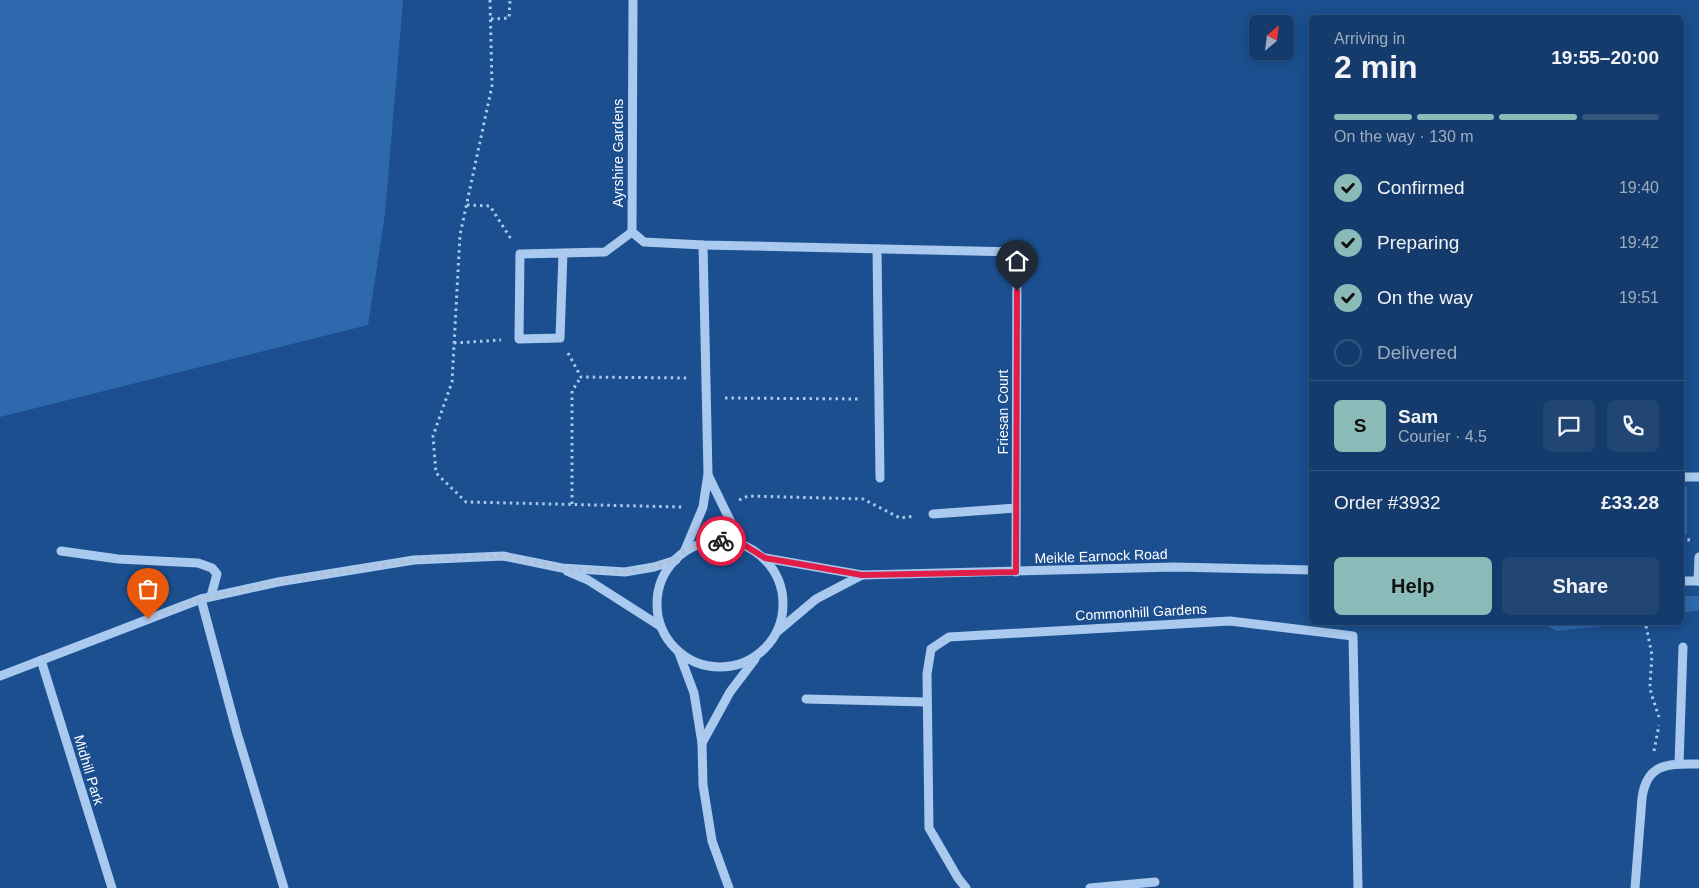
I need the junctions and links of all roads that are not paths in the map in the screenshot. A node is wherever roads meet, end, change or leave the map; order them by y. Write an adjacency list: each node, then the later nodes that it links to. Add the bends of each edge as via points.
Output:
1 (633, 0): 2 (street, Ayrshire Gardens)
2 (632, 232): 3 (street, via 644,242); 5 (street, via 605,252)
3 (703, 245): 4 (street); 6 (street)
4 (877, 249): 9 (street); 10 (street, Friesan Court, via 1017,252)
5 (563, 253): 5 (street, via 520,254 519,339 560,338)
6 (708, 474): 12 (street); 13 (street, via 703,507)
7 (1684, 477): 8 (street)
8 (1699, 477)
9 (880, 478)
10 (1016, 508): 11 (street); 20 (street, Friesan Court)
11 (933, 514)
12 (741, 543): 13 (street, via 712,540); 16 (street)
13 (685, 550): 17 (street)
14 (61, 551): 24 (street, via 118,559 198,563 212,568 217,574)
15 (1699, 557): 23 (street)
16 (765, 558): 21 (street, Meikle Earnock Road); 26 (street, via 781,582 784,610)
17 (676, 560): 18 (street, via 625,572); 25 (street, via 665,571 656,598)
18 (562, 568): 24 (street, via 503,556 414,560 278,582); 25 (street)
19 (1309, 570): 20 (street, Meikle Earnock Road, via 1175,567)
20 (1016, 572): 21 (street, Meikle Earnock Road)
21 (862, 575): 26 (street, Meikle Earnock Road, via 816,599)
22 (1684, 581): 23 (street)
23 (1698, 581)
24 (206, 598): 30 (street); 39 (street, via 237,734)
25 (660, 626): 28 (street)
26 (778, 632): 29 (street)
27 (1683, 647): 35 (street)
28 (679, 653): 29 (street, via 700,665 728,668); 34 (street, via 694,692)
29 (756, 658): 34 (street, via 730,692)
30 (41, 660): 31 (street); 38 (street, Midhill Park)
31 (0, 676)
32 (806, 698): 33 (street)
33 (927, 702): 41 (street, Commonhill Gardens, via 929,828); 43 (street, Commonhill Gardens, via 931,649 949,637 1230,621 1353,636)
34 (702, 743): 40 (street, via 703,785 712,841)
35 (1679, 764): 36 (street); 44 (street, via 1663,766 1653,772 1643,788)
36 (1699, 764)
37 (1155, 882): 42 (street)
38 (112, 888)
39 (284, 888)
40 (729, 888)
41 (966, 888)
42 (1090, 888)
43 (1358, 888)
44 (1635, 888)

